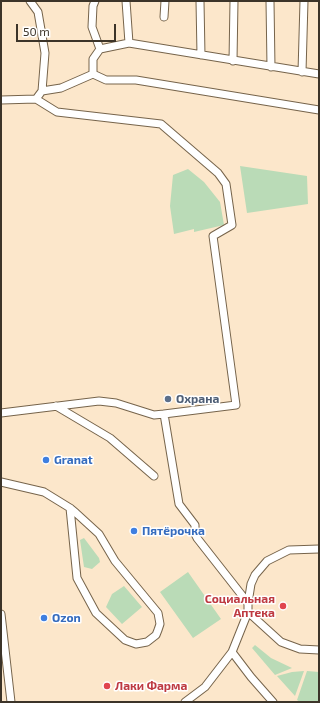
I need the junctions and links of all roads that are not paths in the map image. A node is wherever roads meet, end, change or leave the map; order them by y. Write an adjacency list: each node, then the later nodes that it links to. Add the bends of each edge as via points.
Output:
1 (30, 1): 18 (lane, via 38,12 45,53)
2 (95, 1): 11 (lane, via 92,27)
3 (126, 1): 10 (lane)
4 (165, 1): 9 (lane)
5 (200, 1): 12 (lane)
6 (234, 1): 13 (lane)
7 (270, 1): 14 (lane)
8 (304, 1): 15 (lane)
9 (164, 17)
10 (128, 43): 11 (lane); 12 (lane)
11 (100, 49): 16 (lane, via 93,58)
12 (201, 55): 13 (lane)
13 (233, 60): 14 (lane)
14 (271, 67): 15 (lane)
15 (302, 72): 17 (lane)
16 (93, 74): 18 (lane, via 61,88); 21 (lane, via 106,80 136,80)
17 (319, 74)
18 (42, 91): 19 (lane)
19 (36, 98): 20 (lane); 24 (lane, via 57,112 161,124 218,173 226,184 232,226 213,236 236,405)
20 (1, 100)
21 (319, 110)
22 (56, 406): 23 (lane); 24 (lane, via 99,401 154,415); 25 (lane, via 110,438)
23 (1, 413)
24 (164, 414): 29 (lane, via 180,504 195,525 197,538)
25 (154, 476)
26 (1, 482): 27 (lane, via 44,492)
27 (70, 508): 27 (lane, via 99,534 115,561 158,613 158,630 147,642 136,644 125,640 96,613 77,578)
28 (319, 549): 29 (lane, via 289,550 267,561 255,575)
29 (248, 603): 30 (lane)
30 (248, 612): 33 (lane, via 282,642 300,649); 34 (lane)
31 (1, 614): 32 (lane)
32 (2, 638): 35 (lane)
33 (319, 650)
34 (232, 652): 36 (lane, via 205,687); 37 (lane)
35 (11, 702)
36 (185, 702)
37 (273, 702)

